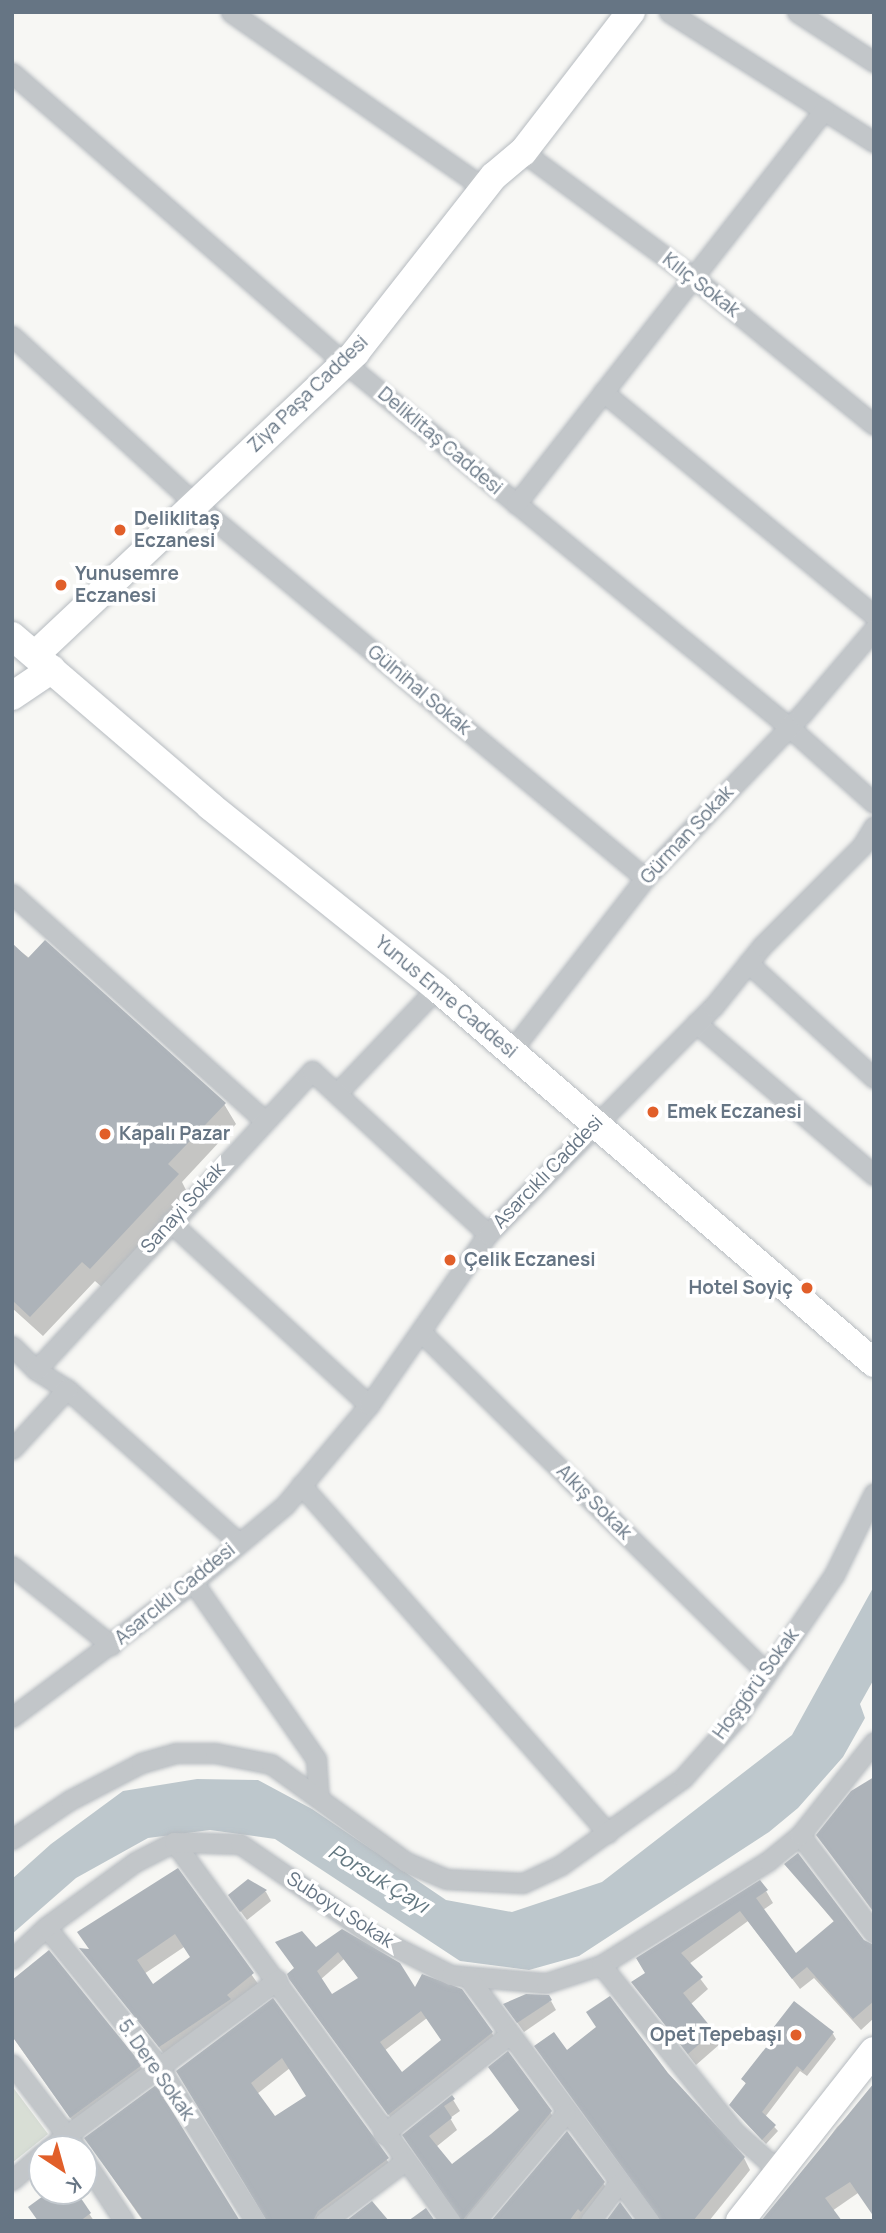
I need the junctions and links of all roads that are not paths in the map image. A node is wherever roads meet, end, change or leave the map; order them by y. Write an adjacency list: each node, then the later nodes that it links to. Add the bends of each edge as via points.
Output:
1 (231, 12): 10 (street)
2 (669, 12): 7 (street)
3 (797, 12): 5 (street)
4 (629, 13): 9 (main road, Ziya Paşa Caddesi)
5 (874, 62)
6 (12, 73): 13 (street, Deliklitaş Caddesi)
7 (824, 110): 8 (street); 11 (street)
8 (874, 142)
9 (523, 152): 10 (main road, Ziya Paşa Caddesi); 11 (street, Kılıç Sokak)
10 (486, 189): 13 (main road, Ziya Paşa Caddesi)
11 (694, 278): 14 (street); 15 (street, Kılıç Sokak)
12 (12, 336): 16 (street, Gülnihal Sokak)
13 (345, 363): 16 (main road, Ziya Paşa Caddesi); 17 (street, Deliklitaş Caddesi)
14 (603, 392): 17 (street); 18 (street)
15 (874, 425)
16 (193, 502): 20 (main road, Ziya Paşa Caddesi); 26 (street, Gülnihal Sokak)
17 (516, 504): 22 (street, Deliklitaş Caddesi)
18 (874, 615)
19 (874, 629): 22 (street, Gürman Sokak)
20 (27, 652): 21 (main road, Ziya Paşa Caddesi); 29 (main road, Yunus Emre Caddesi)
21 (12, 696)
22 (789, 727): 23 (street, Deliklitaş Caddesi); 26 (street, Gürman Sokak)
23 (874, 803)
24 (874, 826): 25 (street, Asarcıklı Caddesi)
25 (868, 851): 28 (street, Asarcıklı Caddesi)
26 (645, 878): 31 (street, Gürman Sokak)
27 (12, 894): 34 (street)
28 (748, 963): 30 (street, Asarcıklı Caddesi); 32 (street)
29 (437, 988): 31 (main road, Yunus Emre Caddesi); 33 (street)
30 (696, 1023): 35 (street, Asarcıklı Caddesi); 36 (street)
31 (511, 1051): 35 (main road, Yunus Emre Caddesi)
32 (874, 1078)
33 (337, 1093): 34 (street, Sanayi Sokak, via 312,1071); 38 (street, Sanayi Sokak)
34 (263, 1119): 37 (street, Sanayi Sokak)
35 (593, 1125): 38 (street, Asarcıklı Caddesi); 41 (main road, Yunus Emre Caddesi)
36 (874, 1175)
37 (170, 1222): 42 (street, Sanayi Sokak); 44 (street)
38 (488, 1234): 39 (street, Asarcıklı Caddesi, via 429,1313)
39 (422, 1333): 44 (street, Asarcıklı Caddesi); 52 (street, Alkış Sokak)
40 (12, 1346): 42 (street)
41 (874, 1363)
42 (36, 1370): 43 (street)
43 (67, 1389): 45 (street); 48 (street)
44 (369, 1405): 46 (street, Asarcıklı Caddesi)
45 (12, 1449)
46 (300, 1485): 48 (street, Asarcıklı Caddesi, via 285,1505); 57 (street)
47 (874, 1493): 52 (street, Hoşgörü Sokak, via 834,1575)
48 (238, 1542): 50 (street, Asarcıklı Caddesi)
49 (14, 1571): 51 (street)
50 (193, 1582): 51 (street, Asarcıklı Caddesi); 55 (street, via 316,1759)
51 (111, 1645): 53 (street, Asarcıklı Caddesi)
52 (765, 1671): 57 (street, Hoşgörü Sokak, via 736,1718 683,1778)
53 (12, 1717)
54 (874, 1742): 56 (street, Suboyu Sokak)
55 (320, 1797): 57 (street, Hoşgörü Sokak, via 406,1862 446,1879 523,1882); 58 (street, Hoşgörü Sokak, via 271,1764 215,1753 175,1752 141,1763 70,1800)
56 (800, 1835): 61 (street); 63 (street, Suboyu Sokak, via 768,1861)
57 (602, 1837)
58 (12, 1839)
59 (174, 1842): 60 (street, Suboyu Sokak, via 135,1862); 64 (street, Suboyu Sokak, via 240,1844 374,1936 451,1975); 65 (street)
60 (46, 1927): 62 (street, Suboyu Sokak); 69 (street, 5. Dere Sokak)
61 (874, 1933)
62 (12, 1959)
63 (601, 1965): 64 (street, Suboyu Sokak, via 546,1983); 76 (street, via 735,2132)
64 (468, 1977): 66 (street)
65 (276, 1980): 69 (street); 71 (street)
66 (510, 2034): 70 (street); 71 (street)
67 (874, 2051): 76 (main road)
68 (12, 2064): 72 (street)
69 (158, 2065): 73 (street); 81 (street, 5. Dere Sokak)
70 (566, 2113): 79 (street); 84 (street)
71 (383, 2134): 74 (street)
72 (66, 2135)
73 (78, 2135)
74 (404, 2162): 82 (street); 83 (street)
75 (28, 2166): 77 (street)
76 (779, 2171): 87 (main road)
77 (12, 2180)
78 (98, 2181): 80 (street)
79 (619, 2183): 85 (street); 86 (street)
80 (124, 2221)
81 (255, 2221)
82 (325, 2221)
83 (450, 2221)
84 (475, 2221)
85 (590, 2221)
86 (649, 2221)
87 (740, 2221)

